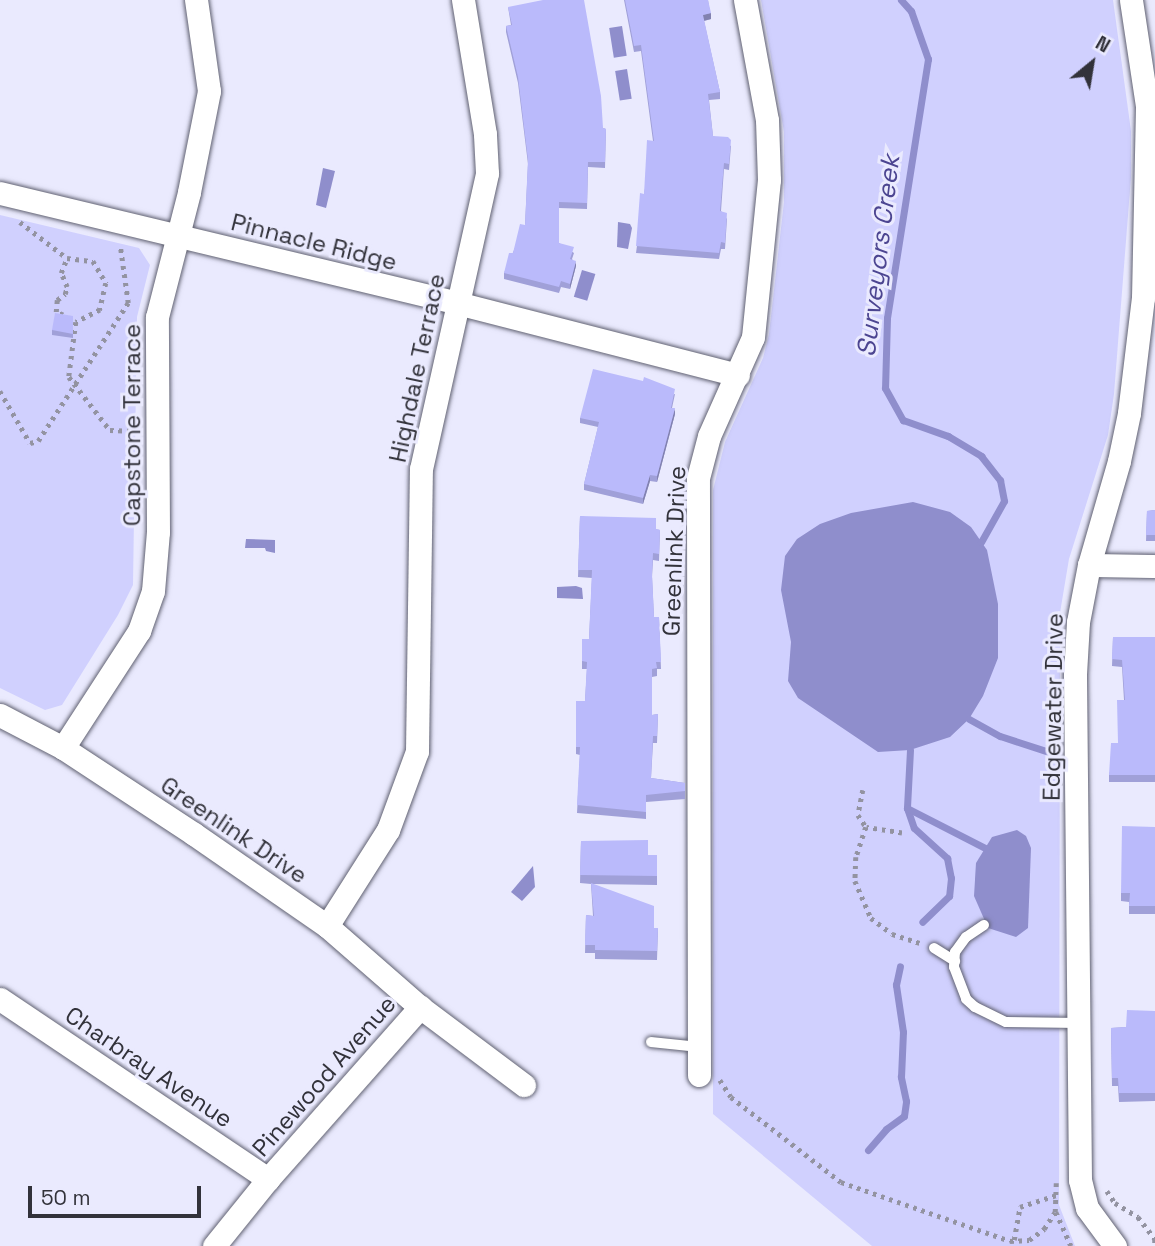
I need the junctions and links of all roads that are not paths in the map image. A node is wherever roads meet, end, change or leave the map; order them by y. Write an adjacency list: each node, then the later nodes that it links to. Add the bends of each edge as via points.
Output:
1 (196, 0): 6 (street, Capstone Terrace, via 209,91)
2 (463, 0): 8 (street, Highdale Terrace, via 487,160)
3 (745, 0): 9 (street, Greenlink Drive, via 767,120 769,161 756,318)
4 (1131, 0): 7 (street, Edgewater Drive, via 1147,106)
5 (0, 193): 6 (street, Pinnacle Ridge)
6 (177, 235): 8 (street, Pinnacle Ridge); 13 (street, Capstone Terrace, via 157,317 158,532 153,591 139,631)
7 (1149, 298): 10 (street, Edgewater Drive, via 1126,425)
8 (457, 303): 9 (street, Pinnacle Ridge); 15 (street, Highdale Terrace, via 421,468 418,741 388,830)
9 (738, 375): 22 (street, Greenlink Drive, via 709,436 697,499)
10 (1089, 565): 11 (street); 20 (street, Edgewater Drive, via 1078,622 1075,674)
11 (1155, 566)
12 (0, 715): 13 (street, Greenlink Drive)
13 (63, 748): 15 (street, Greenlink Drive)
14 (984, 925): 17 (lane, via 959,945)
15 (327, 926): 19 (street, Greenlink Drive)
16 (934, 948): 17 (lane)
17 (955, 961): 20 (lane, via 966,999 989,1015 1027,1024)
18 (0, 999): 25 (street, Charbray Avenue)
19 (420, 1007): 24 (street, Greenlink Drive); 25 (street, Pinewood Avenue)
20 (1079, 1023): 27 (street, Edgewater Drive, via 1081,1191 1087,1208)
21 (651, 1042): 22 (lane)
22 (699, 1047): 23 (street, Greenlink Drive)
23 (709, 1074)
24 (524, 1085)
25 (268, 1179): 26 (street, Pinewood Avenue)
26 (214, 1246)
27 (1115, 1246)

